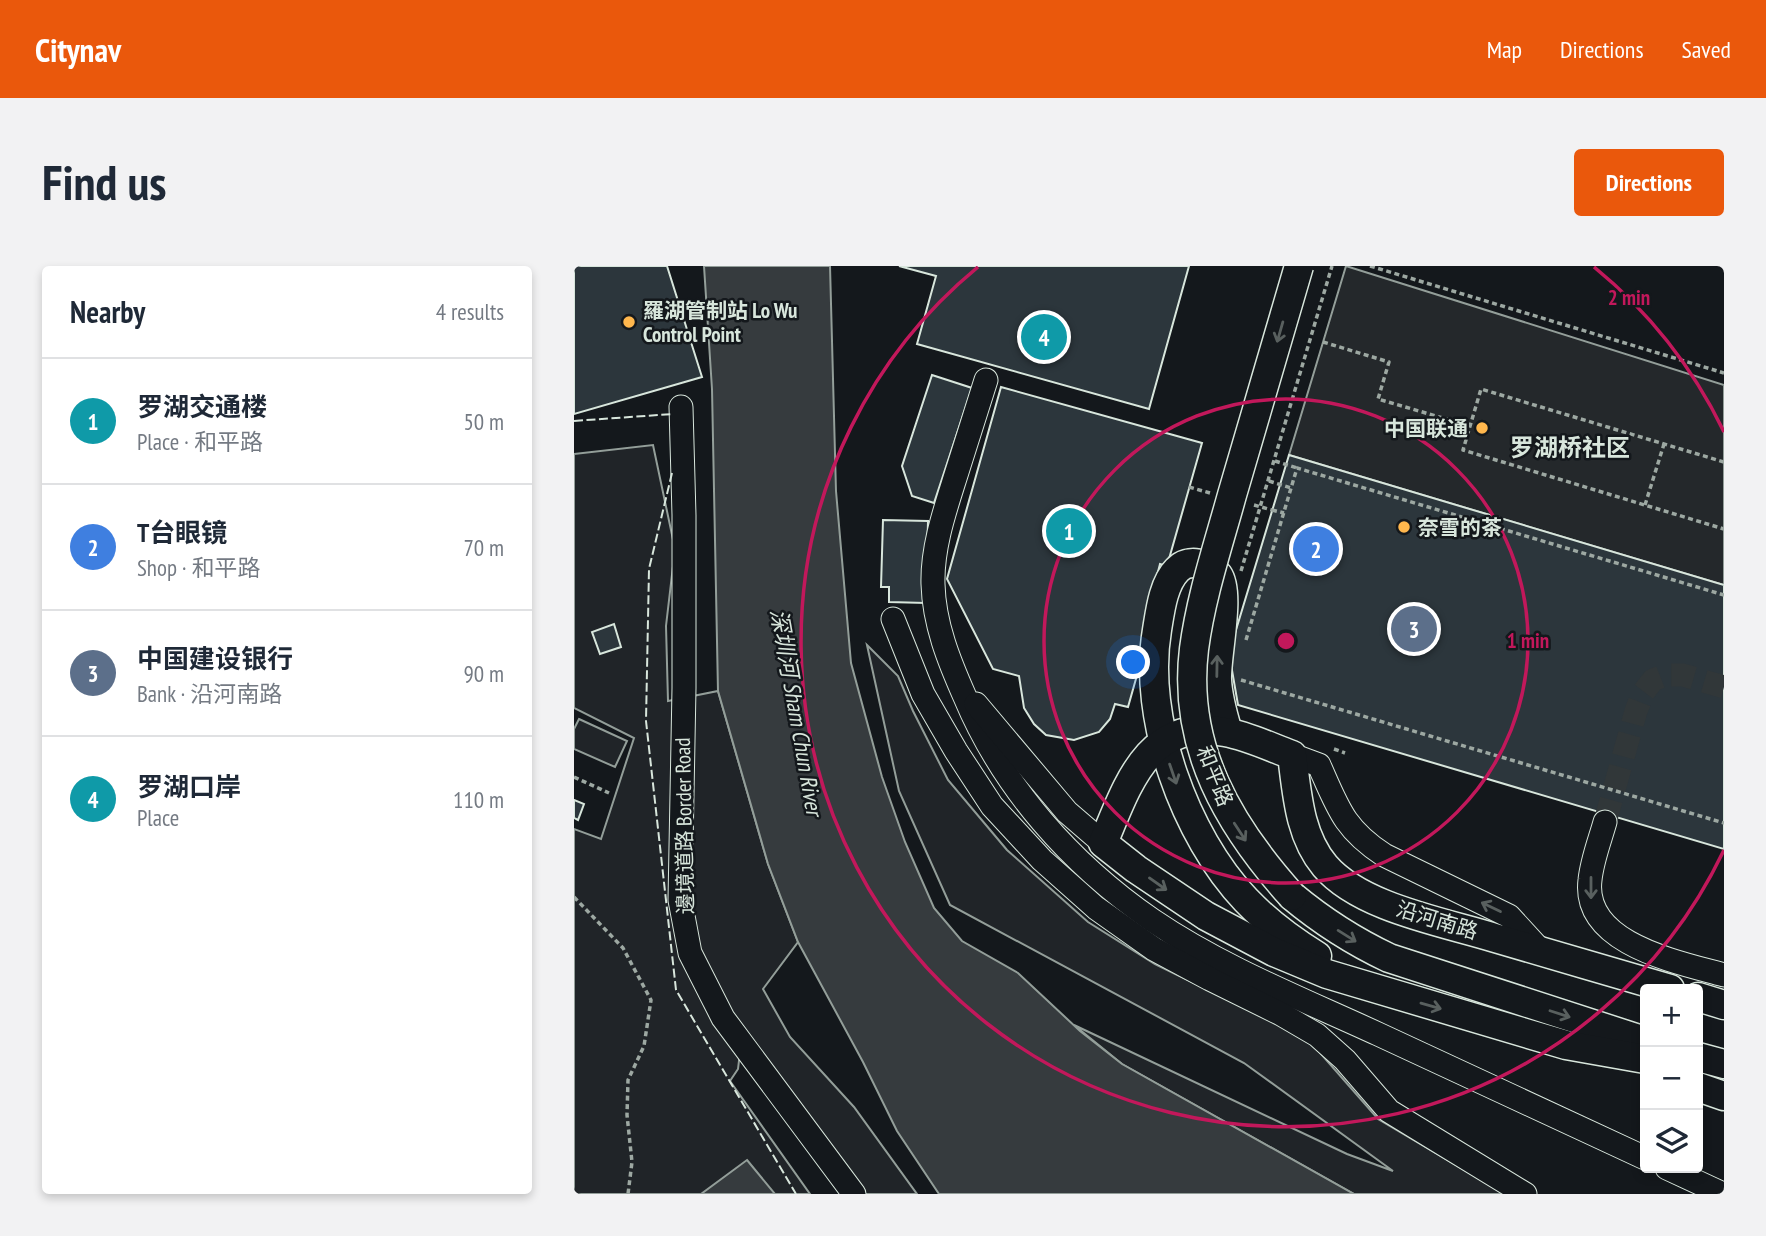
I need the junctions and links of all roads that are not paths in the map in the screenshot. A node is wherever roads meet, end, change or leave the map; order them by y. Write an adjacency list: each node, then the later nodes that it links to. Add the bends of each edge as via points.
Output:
1 (1299, 266): 12 (main road, 和平路, one-way to 12, bridge, via 1207,582 1194,651 1196,725 1217,790 1248,844 1293,896 1334,928)
2 (986, 380): 5 (lane, via 943,514 935,554 936,616)
3 (681, 407): 29 (lane, 邊境道路 Border Road, via 684,688 680,900 690,953 723,1018)
4 (893, 619): 30 (lane, via 923,694 956,751 992,806 1042,860 1096,908 1154,949 1317,1035 1389,1111)
5 (958, 681): 10 (lane, via 1067,812); 27 (lane, via 979,732 1037,816 1119,896 1154,921 1250,974)
6 (1228, 732): 7 (main road, via 1184,732); 7 (main road, one-way to 7, via 1217,681 1224,590 1216,572 1206,565 1186,564 1171,579 1154,645 1153,680); 8 (main road)
7 (1163, 741): 10 (main road, via 1146,755 1134,774); 15 (main road, one-way to 15, via 1197,828 1245,898 1308,951)
8 (1292, 755): 11 (lane, one-way to 8, via 1509,916 1366,844 1345,819 1320,765); 11 (main road, 沿河南路, via 1297,801 1310,845 1339,880 1384,903)
9 (1605, 822): 13 (lane, one-way to 13, via 1590,880 1591,900 1600,918 1612,932 1656,956)
10 (1103, 844): 15 (main road, one-way to 15, via 1206,916 1252,940 1327,974)
11 (1541, 951): 14 (main road, 沿河南路)
12 (1389, 958): 18 (main road, 和平路, one-way to 18); 19 (main road)
13 (1724, 975)
14 (1653, 984)
15 (1398, 997): 19 (main road, one-way to 19)
16 (1703, 999): 17 (main road)
17 (1724, 1005)
18 (1640, 1039)
19 (1566, 1045): 20 (main road); 24 (main road)
20 (1640, 1058)
21 (1703, 1060): 23 (main road)
22 (1703, 1067): 23 (main road)
23 (1724, 1067)
24 (1640, 1068)
25 (1703, 1089): 26 (main road)
26 (1724, 1096)
27 (1640, 1156)
28 (1678, 1173): 31 (lane)
29 (854, 1194)
30 (1525, 1194)
31 (1723, 1194)

